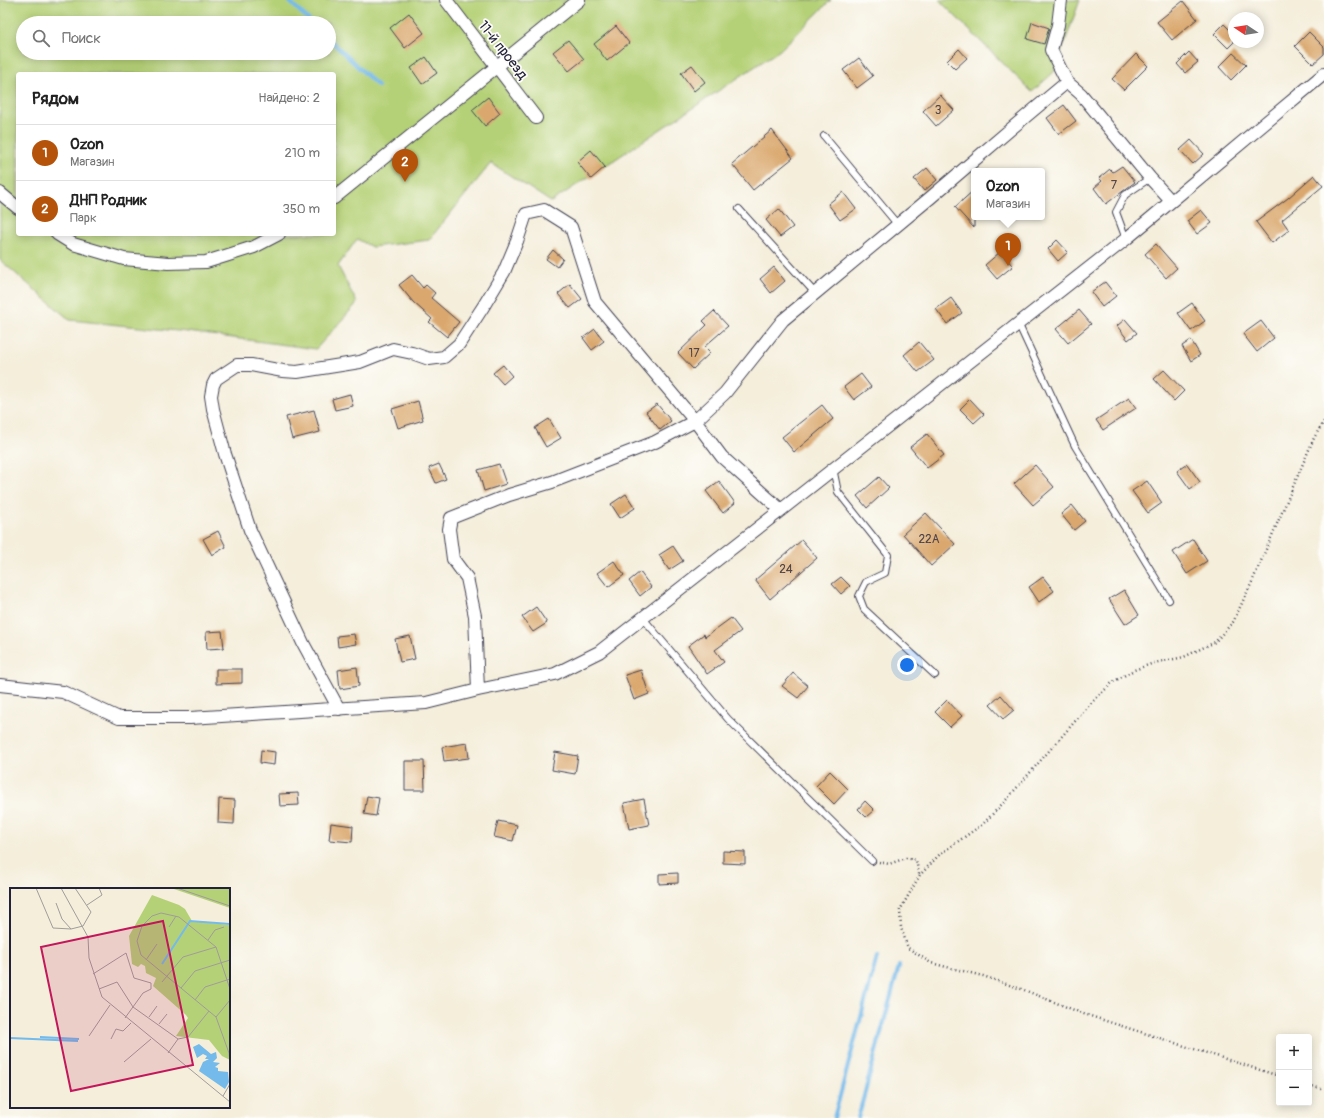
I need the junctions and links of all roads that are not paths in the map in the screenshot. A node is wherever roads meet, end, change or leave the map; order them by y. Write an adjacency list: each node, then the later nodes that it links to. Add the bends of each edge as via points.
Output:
1 (446, 0): 4 (street, 11-й проезд)
2 (579, 0): 4 (street)
3 (1061, 0): 6 (street, via 1051,50)
4 (497, 66): 7 (street, 11-й проезд); 11 (street)
5 (1324, 74): 12 (street)
6 (1067, 82): 9 (street, via 1081,94); 15 (street)
7 (536, 118)
8 (824, 136): 15 (lane)
9 (1150, 178): 12 (street); 18 (lane, via 1125,195 1116,212)
10 (0, 193): 13 (street)
11 (336, 196)
12 (1171, 201): 18 (street)
13 (16, 206)
14 (739, 209): 19 (lane)
15 (898, 225): 19 (street)
16 (60, 236): 17 (street, via 73,244 124,259 168,263 206,262 254,247)
17 (275, 236)
18 (1126, 240): 20 (street)
19 (815, 293): 21 (street, via 783,320 725,393)
20 (1018, 323): 22 (street); 24 (lane, via 1075,446)
21 (695, 422): 23 (street, via 722,457); 28 (street, via 655,442 451,518 449,530 453,558 467,578 475,616); 29 (street, via 595,302 571,227 544,210 526,214 504,272 458,344 444,357 428,359 393,349 360,362 297,372 237,365 216,379 211,396 213,409 250,530 303,643)
22 (833, 467): 23 (street); 26 (lane, via 838,492 888,555 885,573 866,582 859,596 864,609)
23 (781, 510): 25 (street)
24 (1169, 600)
25 (642, 617): 28 (street, via 599,652 555,674); 30 (lane, via 728,719)
26 (935, 675)
27 (0, 685): 29 (street, via 63,692 119,718 190,718)
28 (478, 690): 29 (street, via 426,703)
29 (339, 709)
30 (872, 861)

